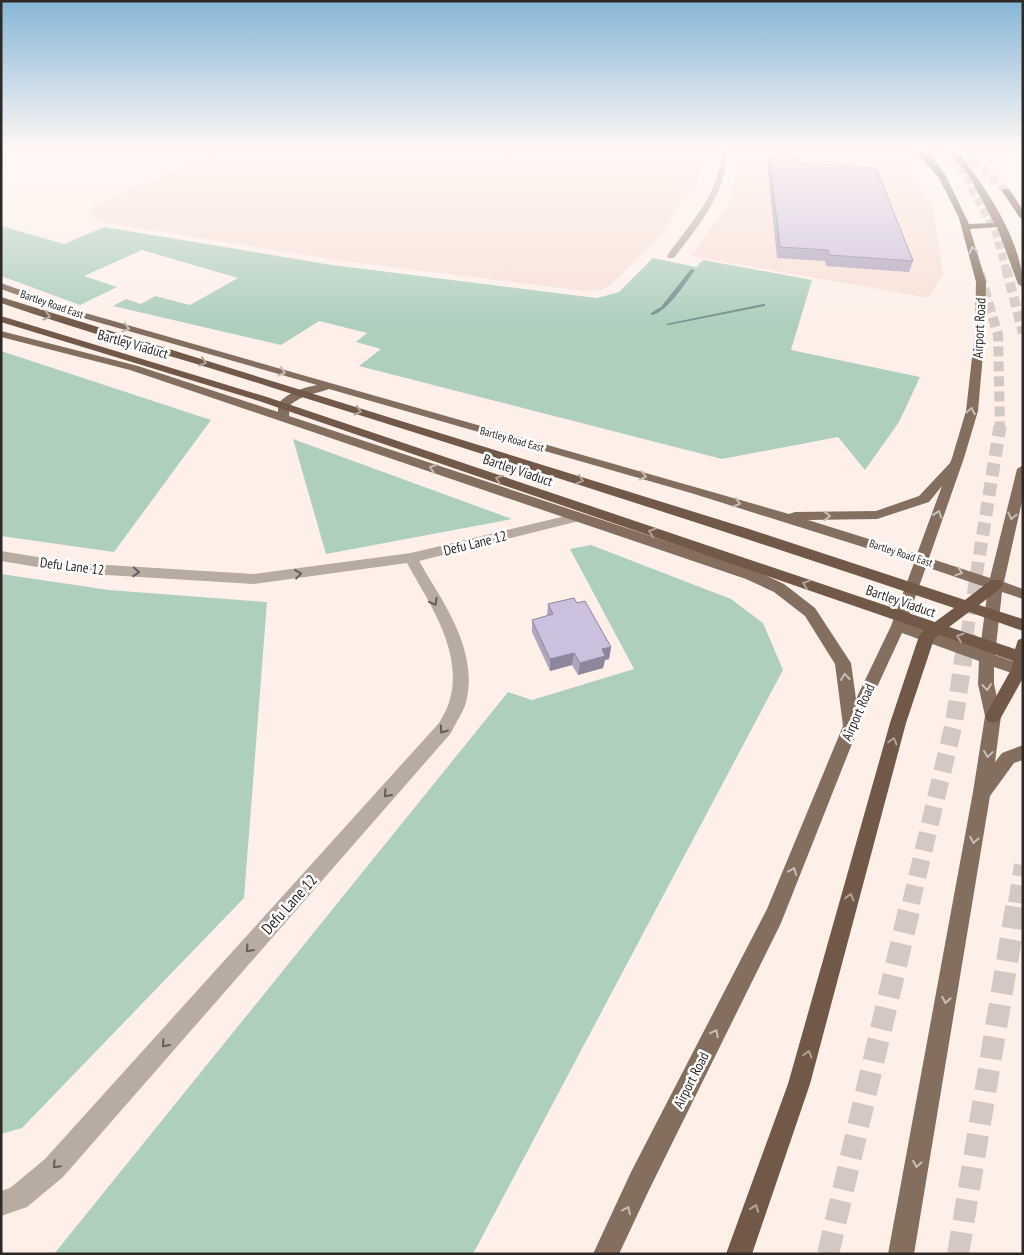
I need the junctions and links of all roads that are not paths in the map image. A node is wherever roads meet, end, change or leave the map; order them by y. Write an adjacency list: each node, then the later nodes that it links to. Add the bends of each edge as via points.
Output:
1 (708, 207): 6 (street)
2 (956, 207): 5 (main road, Airport Road)
3 (991, 207): 4 (main road)
4 (1000, 222): 5 (main road); 7 (main road)
5 (966, 227): 14 (main road, Airport Road, one-way to 5, via 972,411 980,331 981,282)
6 (671, 256)
7 (1023, 284)
8 (1, 286): 12 (main road, Bartley Road East, one-way to 12, via 79,314)
9 (1, 300): 25 (highway, Bartley Viaduct, one-way to 25, via 741,531)
10 (1, 319): 30 (highway, Bartley Viaduct, one-way to 10, via 263,399)
11 (1, 334): 13 (main road, via 134,368)
12 (331, 386): 13 (main road, via 303,390 292,396 284,404); 17 (main road, Bartley Road East, one-way to 17)
13 (283, 418): 16 (main road, one-way to 13)
14 (958, 458): 17 (main road, one-way to 14, via 877,515 924,499); 22 (main road, Airport Road, one-way to 14)
15 (1023, 469): 23 (main road, one-way to 23)
16 (549, 507): 18 (main road); 19 (street)
17 (779, 516): 22 (main road, Bartley Road East)
18 (578, 517): 19 (street, Defu Lane 12); 32 (main road, one-way to 18, via 843,664 810,612 799,602 780,588 751,575)
19 (540, 528): 21 (street, Defu Lane 12)
20 (1, 556): 21 (street, Defu Lane 12, one-way to 21, via 74,568 254,579)
21 (411, 558): 35 (street, Defu Lane 12, one-way to 35, via 449,631 460,662 459,697 445,728 54,1168 18,1198)
22 (922, 560): 23 (main road, Bartley Road East, one-way to 23); 26 (main road, Airport Road)
23 (996, 584): 24 (main road, Bartley Road East); 27 (highway); 29 (main road)
24 (1023, 594)
25 (1023, 625)
26 (898, 626): 27 (main road); 32 (main road, Airport Road)
27 (927, 636): 29 (main road); 37 (highway, one-way to 27, via 799,1084 898,723)
28 (1023, 644): 30 (highway)
29 (987, 657): 30 (main road); 31 (main road, one-way to 31, via 986,684)
30 (1022, 666): 31 (highway)
31 (993, 716): 34 (main road, one-way to 34)
32 (851, 726): 36 (main road, Airport Road, one-way to 32, via 774,916)
33 (1023, 752): 34 (main road, via 1008,758)
34 (982, 792): 38 (main road, one-way to 38)
35 (1, 1204)
36 (606, 1254)
37 (739, 1254)
38 (901, 1254)

